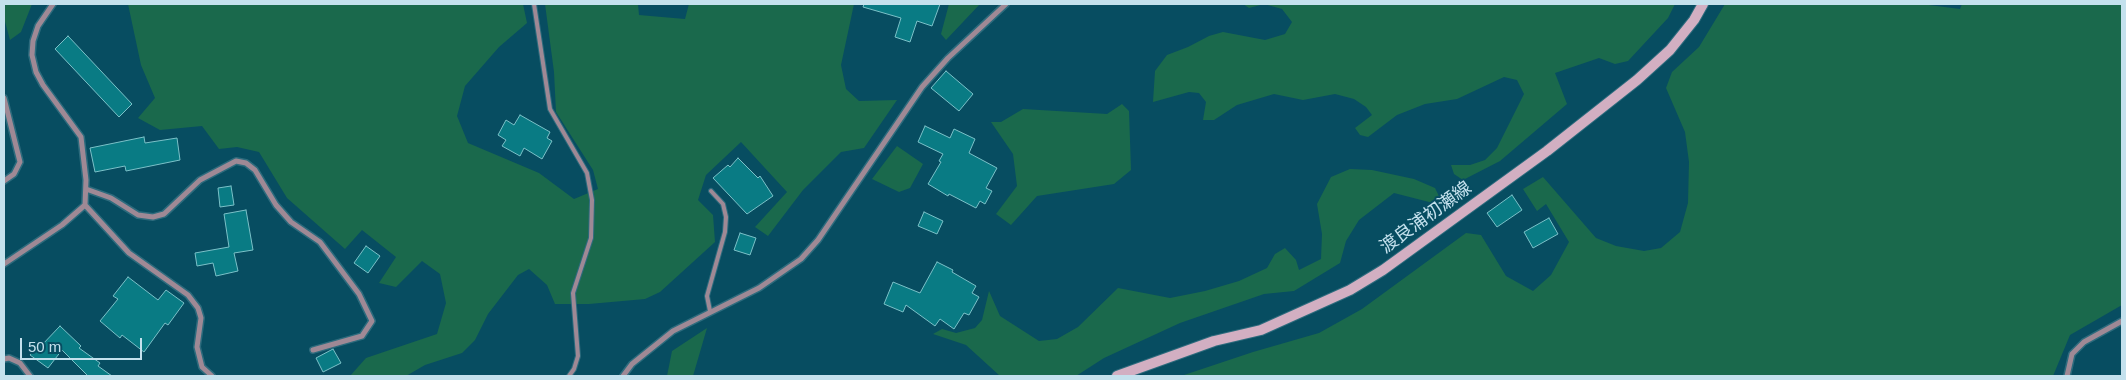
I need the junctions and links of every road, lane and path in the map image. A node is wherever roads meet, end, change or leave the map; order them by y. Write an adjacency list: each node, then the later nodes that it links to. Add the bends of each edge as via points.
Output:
1 (54, 4): 7 (street, via 38,26 32,55 43,85 81,137)
2 (534, 4): 17 (lane, via 550,109 587,173 592,200 590,238 573,293 578,356)
3 (1006, 4): 11 (street, via 922,87 802,259 759,288)
4 (1703, 4): 19 (main road, 渡良浦初瀬線, via 1670,50 1637,80 1547,151 1375,275 1350,290 1261,330 1214,341)
5 (4, 98): 6 (street, via 20,162 14,174)
6 (4, 181)
7 (86, 189): 9 (street); 13 (street, via 111,198 138,215 153,216 164,214 200,180 236,161 246,163 255,170 276,205 291,222 320,242 359,294 372,321 362,336)
8 (711, 191): 11 (lane, via 723,204 726,217 725,232 707,296)
9 (85, 205): 10 (street, via 62,225); 16 (street, via 129,253 188,295 198,308 201,318 197,347 202,367)
10 (4, 264)
11 (710, 311): 18 (street, via 673,331 632,364)
12 (2122, 322): 20 (street, via 2084,342 2072,354)
13 (313, 350)
14 (4, 359): 15 (street, via 20,363)
15 (30, 376)
16 (212, 376)
17 (569, 376)
18 (623, 376)
19 (1117, 376)
20 (2067, 376)

